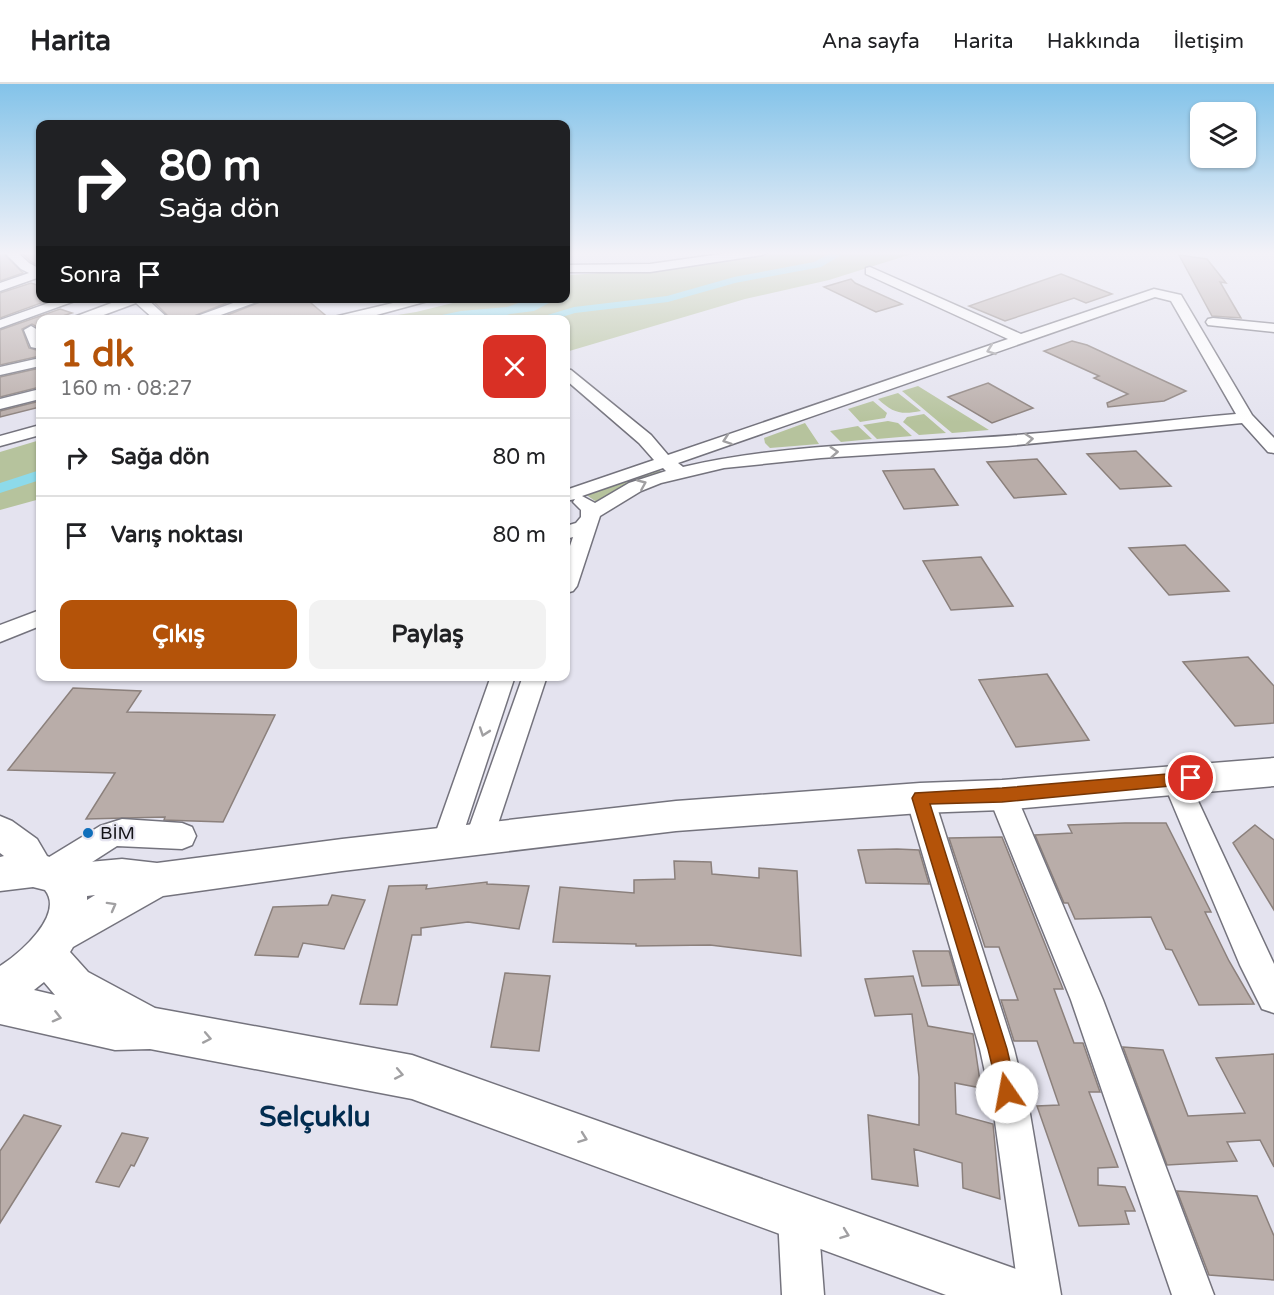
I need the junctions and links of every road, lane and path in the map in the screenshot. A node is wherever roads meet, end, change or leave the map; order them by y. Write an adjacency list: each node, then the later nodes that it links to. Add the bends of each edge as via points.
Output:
1 (46, 309): 14 (street)
2 (111, 309): 10 (street)
3 (220, 309): 11 (street)
4 (366, 309): 9 (street)
5 (390, 309): 9 (street)
6 (953, 309): 18 (street)
7 (1109, 309): 18 (street)
8 (1182, 309): 25 (street)
9 (369, 311): 12 (street)
10 (91, 315)
11 (204, 315)
12 (356, 315)
13 (1213, 322): 16 (street)
14 (0, 324)
15 (36, 328): 17 (street); 19 (street)
16 (1274, 328)
17 (0, 337)
18 (1020, 339): 26 (street, one-way to 26)
19 (36, 344)
20 (36, 363): 21 (street)
21 (0, 371)
22 (570, 376): 31 (street, via 645,439)
23 (36, 395): 24 (street)
24 (0, 404)
25 (1246, 418): 29 (street); 30 (street, one-way to 25)
26 (758, 429): 30 (street, via 749,439 756,449); 31 (street, one-way to 31)
27 (36, 431): 28 (street)
28 (0, 441)
29 (1274, 448)
30 (773, 458): 32 (street)
31 (664, 461): 32 (street); 33 (street)
32 (678, 472): 35 (street, one-way to 32, via 635,487)
33 (570, 496)
34 (570, 498): 35 (street, via 585,503)
35 (590, 518): 36 (street); 37 (street)
36 (570, 532)
37 (570, 575)
38 (36, 620): 39 (street)
39 (0, 634)
40 (501, 681): 49 (street, one-way to 49)
41 (533, 681): 48 (street)
42 (1274, 772): 43 (street)
43 (1175, 779): 44 (street); 53 (street)
44 (1002, 795): 45 (street); 62 (street, via 1087,1000)
45 (920, 798): 48 (street, via 676,816); 61 (street, via 998,1049)
46 (0, 832): 50 (street, via 24,851)
47 (182, 836): 50 (street, via 122,832)
48 (479, 839): 49 (street)
49 (446, 843): 51 (street)
50 (37, 874): 51 (street); 52 (street, via 69,896 68,913)
51 (157, 880): 52 (street, one-way to 51)
52 (53, 943): 54 (street, via 26,972); 57 (street, via 74,986)
53 (1263, 955): 55 (street)
54 (0, 988)
55 (1274, 997)
56 (0, 1003): 57 (street, one-way to 57, via 115,1029)
57 (150, 1028): 58 (street, one-way to 58, via 412,1077)
58 (798, 1217): 59 (street); 60 (street, one-way to 60)
59 (803, 1295)
60 (1016, 1295)
61 (1040, 1295)
62 (1193, 1295)

